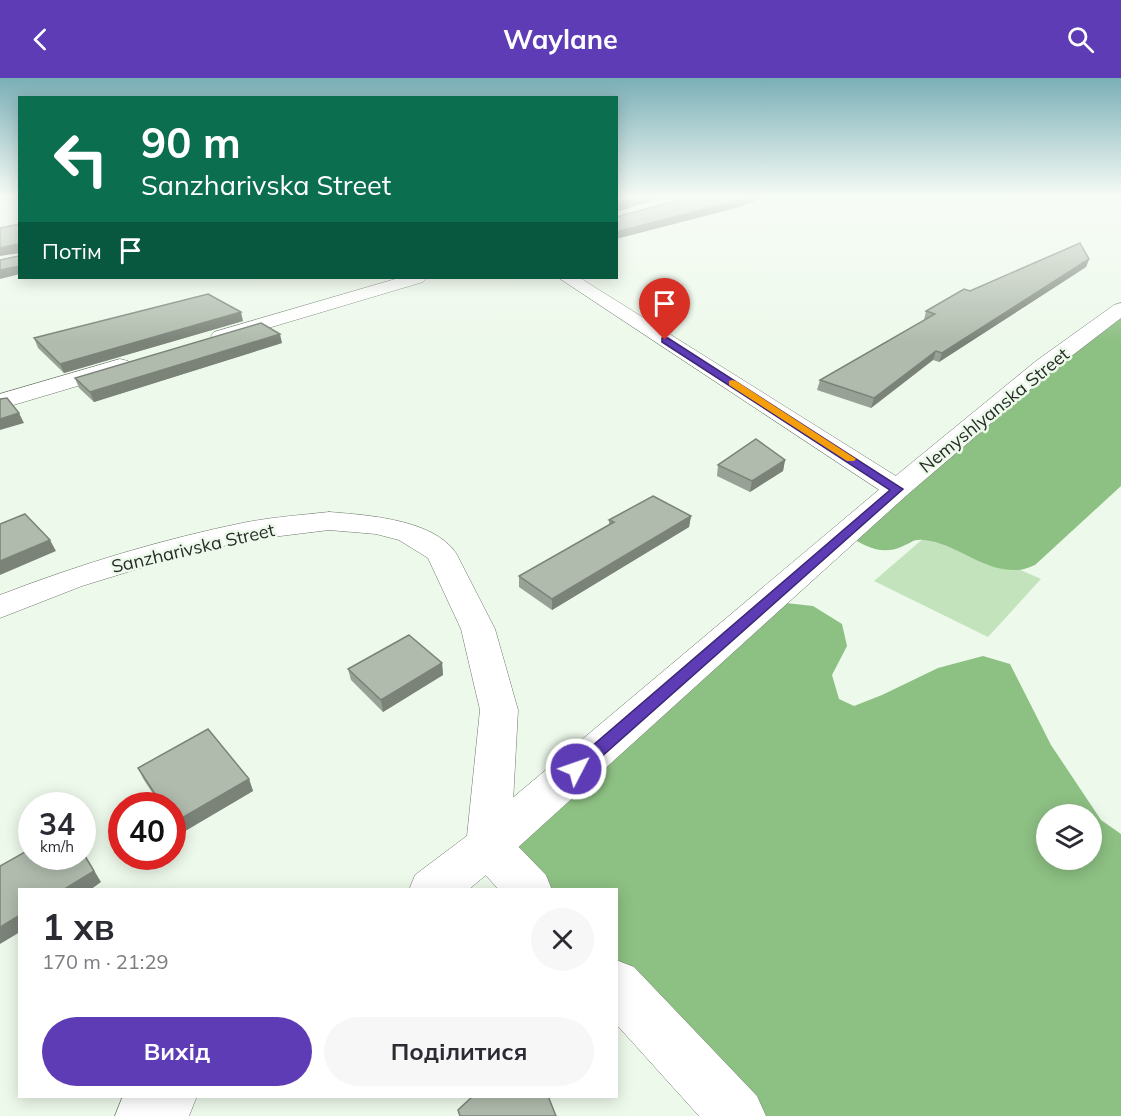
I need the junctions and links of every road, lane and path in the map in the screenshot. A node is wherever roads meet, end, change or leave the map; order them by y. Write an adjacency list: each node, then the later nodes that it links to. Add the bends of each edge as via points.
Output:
1 (414, 279): 4 (street)
2 (570, 279): 7 (street)
3 (1121, 309): 7 (street, Nemyshlyanska Street, via 1044,366)
4 (201, 342)
5 (144, 359): 6 (street)
6 (0, 402)
7 (897, 489): 9 (street, Nemyshlyanska Street)
8 (0, 608): 9 (street, Sanzharivska Street, via 71,579 148,555 248,531 329,521 378,525 410,534 441,553 478,629 499,710)
9 (488, 846): 10 (street, Nemyshlyanska Street); 11 (street)
10 (435, 888)
11 (527, 888)
12 (618, 987): 15 (street)
13 (166, 1098): 14 (street)
14 (144, 1116)
15 (737, 1116)

